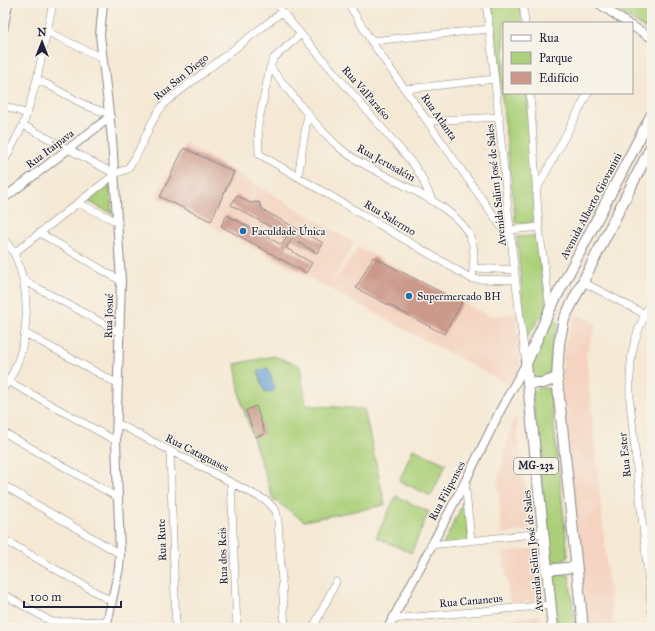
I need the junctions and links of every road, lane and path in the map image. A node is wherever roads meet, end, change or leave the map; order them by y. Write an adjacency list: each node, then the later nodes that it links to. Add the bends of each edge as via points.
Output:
1 (8, 3): 15 (street)
2 (53, 3): 16 (street)
3 (278, 3): 4 (street); 10 (street, Rua ValParaíso)
4 (282, 3)
5 (348, 3): 19 (street, Rua Atlanta)
6 (486, 3): 14 (street, Avenida Salim José de Sales)
7 (523, 3): 11 (street)
8 (598, 3): 12 (street)
9 (102, 4): 20 (street, Rua Josué)
10 (282, 12): 17 (street, Rua ValParaíso); 38 (street, Rua San Diego, via 167,101 159,109 131,165)
11 (525, 22)
12 (625, 22)
13 (633, 27): 18 (street)
14 (490, 29): 19 (street); 23 (street, Avenida Salim José de Sales)
15 (3, 30)
16 (48, 32): 20 (street); 22 (street)
17 (301, 34): 21 (street, via 274,58); 42 (street, Rua ValParaíso, via 414,165)
18 (652, 38)
19 (371, 41): 24 (street, Rua Atlanta)
20 (102, 58): 31 (street, Rua Josué)
21 (270, 67): 28 (street, Rua Jerusalém); 39 (street, Rua Salermo, via 258,125 259,154)
22 (37, 78): 29 (street); 31 (street, via 87,106)
23 (495, 79): 24 (street); 32 (street, Avenida Salim José de Sales)
24 (406, 89): 33 (street, Rua Atlanta)
25 (530, 94): 40 (street)
26 (587, 94): 40 (street)
27 (3, 105): 29 (street)
28 (308, 113): 39 (street); 42 (street, Rua Jerusalém, via 339,148 351,157)
29 (27, 114): 34 (street)
30 (652, 114): 47 (main road, Avenida Alberto Giovanini / MG-232)
31 (110, 115): 36 (street, Rua Itaipava); 38 (street, Rua Josué)
32 (500, 117): 33 (street); 46 (street, Avenida Salim José de Sales)
33 (428, 121): 51 (street, Rua Atlanta)
34 (24, 125): 36 (street); 37 (street)
35 (652, 145): 49 (main road, MG-232)
36 (68, 149): 38 (street); 41 (street, Rua Itaipava)
37 (3, 164)
38 (115, 174): 43 (street); 44 (street, Rua Josué)
39 (298, 177): 55 (street, Rua Salermo)
40 (536, 192): 45 (street)
41 (3, 198)
42 (432, 200): 53 (street, Rua Jerusalém, via 456,219 467,232 472,242)
43 (78, 203): 44 (street); 48 (street)
44 (118, 222): 58 (street, Rua Josué)
45 (539, 227): 46 (street); 61 (street)
46 (511, 230): 51 (street, Avenida Salim José de Sales)
47 (593, 230): 49 (main road); 61 (main road, Avenida Alberto Giovanini / MG-232)
48 (40, 233): 52 (street); 58 (street)
49 (605, 236): 59 (main road, MG-232)
50 (3, 238): 52 (street)
51 (513, 244): 54 (street, Avenida Salim José de Sales)
52 (14, 253): 56 (street)
53 (473, 268): 54 (street); 55 (street, Rua Jerusalém)
54 (515, 270): 57 (street, Avenida Salim José de Sales)
55 (472, 279): 57 (street, Rua Salermo)
56 (23, 280): 65 (street); 66 (street)
57 (516, 280): 67 (street, Avenida Salim José de Sales)
58 (121, 281): 66 (street, Rua Josué)
59 (583, 282): 62 (street); 64 (main road, MG-232)
60 (652, 300): 62 (street, Rua Ester)
61 (550, 309): 64 (main road); 67 (main road, Avenida Selim José de Sales / MG-232)
62 (644, 314): 63 (street); 92 (street, Rua Ester, via 634,340 630,395)
63 (652, 318)
64 (564, 319): 68 (main road, MG-232, via 559,344)
65 (25, 333): 69 (street); 71 (street)
66 (121, 333): 71 (street, Rua Josué)
67 (526, 364): 70 (main road, Avenida Selim José de Sales / MG-232); 77 (street, Rua Filipenses)
68 (557, 378): 70 (main road, via 543,383); 86 (main road, MG-232)
69 (8, 382): 72 (street); 75 (street)
70 (528, 383): 81 (main road, Avenida Selim José de Sales / MG-232)
71 (118, 384): 73 (street, Rua Josué)
72 (3, 389)
73 (117, 424): 75 (street, Rua Josué); 76 (street, Rua Cataguases)
74 (3, 432): 80 (street)
75 (116, 441): 80 (street, Rua Josué)
76 (170, 452): 78 (street, Rua Cataguases); 96 (street, Rua Rute)
77 (465, 482): 83 (street); 84 (street, Rua Filipenses)
78 (231, 483): 97 (street, Rua dos Reis); 98 (street, Rua Cataguases, via 267,501 276,511)
79 (3, 485): 85 (street)
80 (117, 498): 85 (street, Rua Josué)
81 (542, 534): 83 (street); 87 (main road, Avenida Selim José de Sales / MG-232)
82 (3, 539): 90 (street)
83 (471, 540): 84 (street)
84 (431, 545): 93 (street, Rua Filipenses)
85 (120, 554): 90 (street, Rua Josué)
86 (576, 567): 87 (main road); 102 (main road, MG-232)
87 (546, 570): 91 (main road, Avenida Selim José de Sales / MG-232)
88 (336, 582): 99 (street)
89 (3, 594): 95 (street)
90 (111, 601): 94 (street, Rua Josué)
91 (550, 605): 93 (street, Rua Cananeus); 101 (main road, Avenida Selim José de Sales / MG-232)
92 (652, 613)
93 (393, 619): 100 (street, Rua Filipenses)
94 (107, 624): 95 (street)
95 (52, 625)
96 (176, 628)
97 (237, 628)
98 (285, 628)
99 (313, 628)
100 (388, 628)
101 (553, 628)
102 (582, 628)

